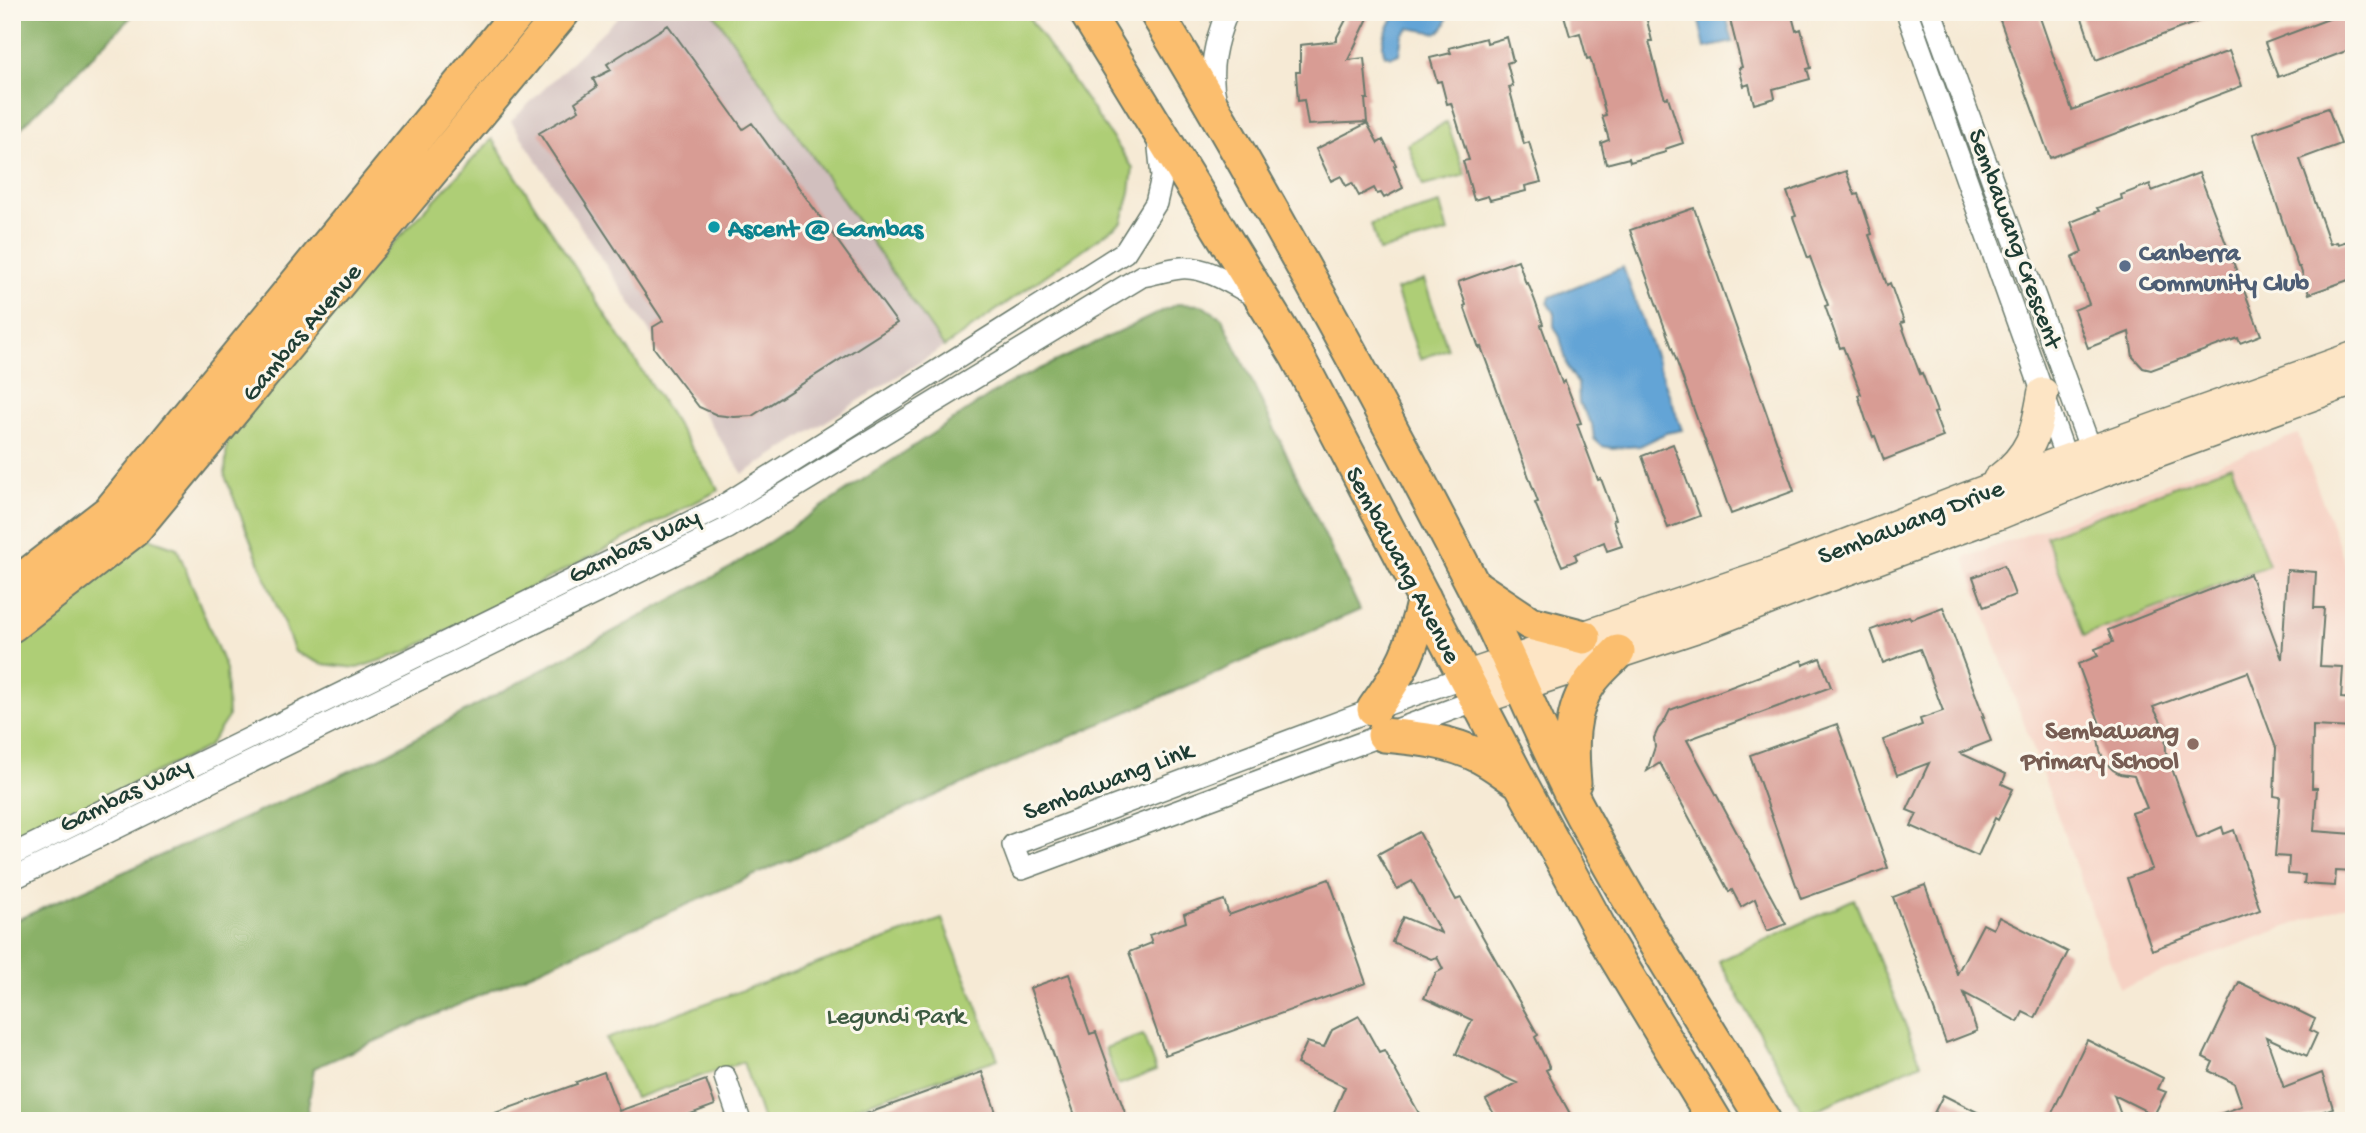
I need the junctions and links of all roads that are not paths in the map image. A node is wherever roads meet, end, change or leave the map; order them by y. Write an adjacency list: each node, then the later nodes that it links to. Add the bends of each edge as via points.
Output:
1 (519, 12): 17 (main road, Gambas Avenue, via 110,511)
2 (563, 12): 19 (main road, Gambas Avenue, via 133,531)
3 (1086, 12): 9 (main road, Sembawang Avenue)
4 (1156, 12): 8 (main road, Sembawang Avenue)
5 (1227, 12): 8 (street, via 1212,66)
6 (1907, 12): 13 (street, Sembawang Crescent)
7 (1931, 12): 14 (street, Sembawang Crescent)
8 (1220, 117): 16 (main road, Sembawang Avenue)
9 (1157, 126): 10 (main road, Sembawang Avenue); 27 (street, Gambas Way, via 1162,177 1156,203 1125,252 723,506)
10 (1263, 300): 18 (main road, Sembawang Avenue); 28 (street, Gambas Way, via 1190,268 1142,276 729,528)
11 (2354, 357): 14 (main road, Sembawang Drive)
12 (2354, 380): 14 (main road, Sembawang Drive)
13 (2043, 393): 14 (street, Sembawang Crescent); 15 (main road, via 2028,449 2018,465)
14 (2083, 467): 15 (main road, Sembawang Drive); 21 (main road, Sembawang Drive, via 1999,514 1703,625)
15 (1981, 494): 20 (main road, Sembawang Drive)
16 (1473, 585): 20 (main road, via 1530,623); 22 (main road, Sembawang Avenue)
17 (12, 587)
18 (1424, 598): 23 (main road, Sembawang Avenue); 24 (main road, via 1406,661)
19 (12, 625)
20 (1584, 637): 22 (main road, Sembawang Drive)
21 (1618, 652): 22 (main road, Sembawang Drive); 26 (main road, via 1591,681 1576,710 1570,745)
22 (1516, 674): 23 (main road, Sembawang Drive); 26 (main road, Sembawang Avenue)
23 (1471, 689): 24 (street, Sembawang Link); 25 (main road, Sembawang Avenue)
24 (1379, 722): 24 (street, Sembawang Link, via 1022,869 1013,845); 25 (main road, via 1480,756)
25 (1520, 782): 31 (main road, Sembawang Avenue, via 1608,944)
26 (1575, 803): 32 (main road, Sembawang Avenue)
27 (12, 855)
28 (12, 879)
29 (725, 1077): 30 (street)
30 (740, 1121)
31 (1715, 1121)
32 (1764, 1121)

